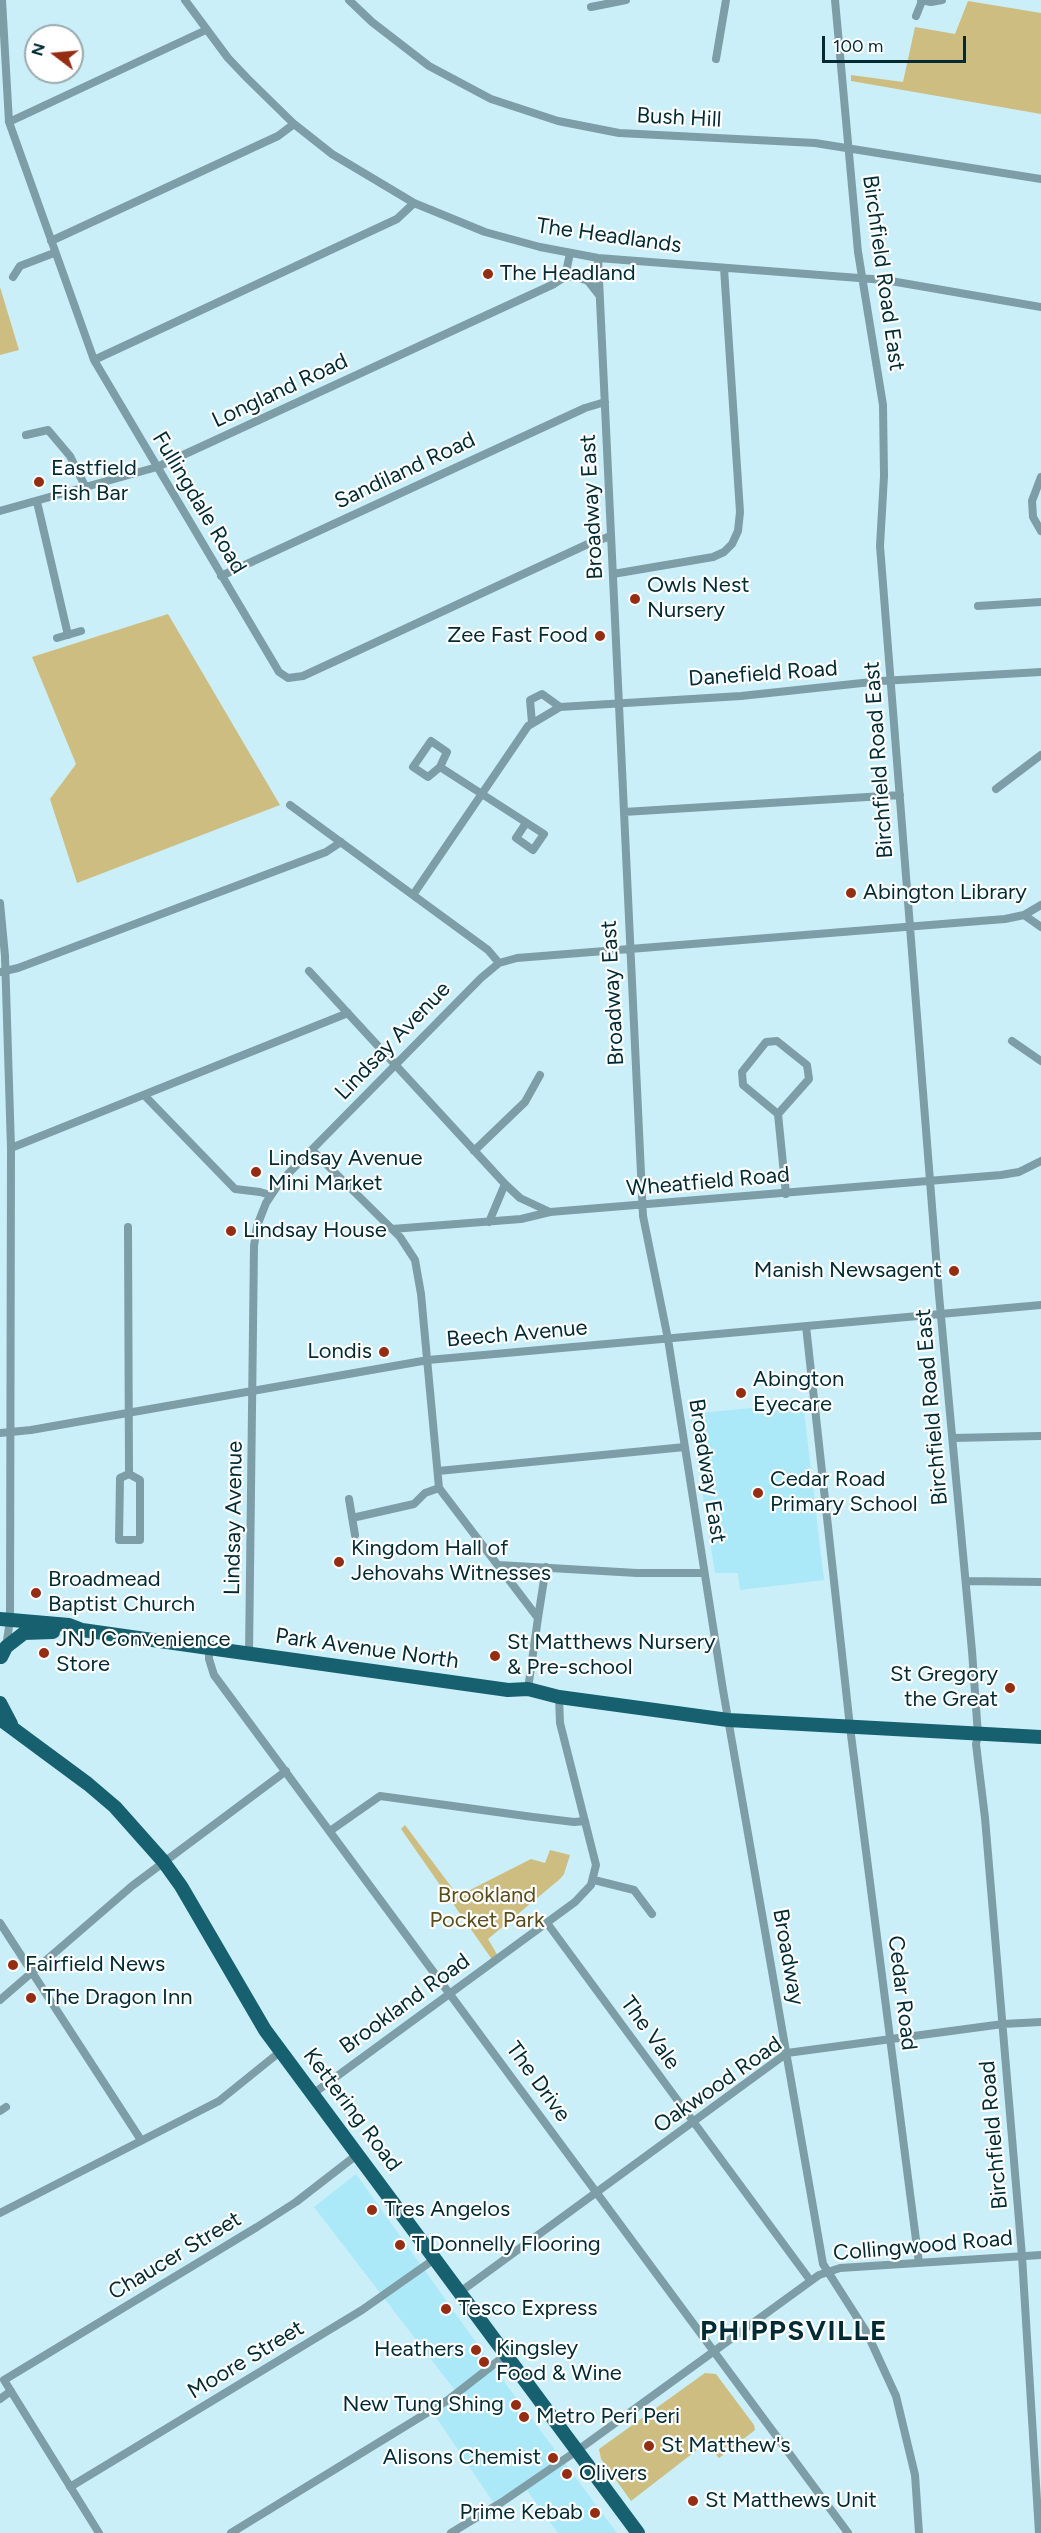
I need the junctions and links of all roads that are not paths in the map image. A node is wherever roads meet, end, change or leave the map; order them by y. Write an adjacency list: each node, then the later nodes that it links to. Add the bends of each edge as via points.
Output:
1 (2, 0): 13 (street, Fullingdale Road)
2 (185, 0): 11 (street, The Headlands)
3 (349, 0): 15 (street, Bush Hill, via 429,66 491,99 558,121 619,133)
4 (626, 0): 9 (street)
5 (726, 0): 12 (street)
6 (835, 0): 15 (street, Birchfield Road East)
7 (922, 0): 8 (street); 10 (street)
8 (942, 0)
9 (591, 7)
10 (916, 16)
11 (206, 30): 13 (street); 14 (street, The Headlands)
12 (716, 59)
13 (9, 122): 18 (street, Fullingdale Road)
14 (294, 124): 17 (street, The Headlands, via 357,171); 18 (street, via 278,136)
15 (848, 147): 16 (street, Bush Hill); 25 (street, Birchfield Road East)
16 (1041, 179)
17 (414, 203): 20 (street, The Headlands, via 485,232); 28 (street, via 398,219)
18 (51, 242): 19 (street, Fullingdale Road)
19 (54, 253): 23 (street, via 20,266); 28 (street, Fullingdale Road)
20 (570, 253): 21 (street, The Headlands); 24 (street)
21 (598, 258): 22 (street, The Headlands); 26 (street, Broadway East)
22 (724, 268): 25 (street, The Headlands); 38 (street, via 740,512 738,531 732,544 713,557)
23 (13, 277)
24 (566, 277): 26 (street, via 588,281); 31 (street, Longland Road)
25 (862, 278): 27 (street, The Headlands); 46 (street, Birchfield Road East, via 883,405 880,546)
26 (600, 296): 29 (street, Broadway East)
27 (1041, 307)
28 (94, 360): 31 (street, Fullingdale Road)
29 (605, 402): 37 (street, Broadway East); 39 (street, Sandiland Road)
30 (26, 435): 33 (street, via 48,430 70,456)
31 (157, 467): 33 (street, Longland Road); 39 (street, Fullingdale Road)
32 (1041, 477): 36 (street, via 1032,501 1033,517)
33 (86, 488): 34 (street, Longland Road)
34 (38, 502): 35 (street, Longland Road); 43 (street)
35 (0, 511)
36 (1041, 531)
37 (612, 536): 38 (street, Broadway East); 39 (street, Fullingdale Road, via 293,679 275,668)
38 (613, 574): 47 (street, Broadway East)
39 (221, 576)
40 (1041, 602): 41 (street)
41 (978, 606)
42 (81, 631): 43 (street)
43 (68, 635): 44 (street)
44 (57, 638)
45 (1041, 672): 46 (street, Danefield Road)
46 (891, 682): 47 (street, Danefield Road); 54 (street, Birchfield Road East)
47 (619, 702): 48 (street, Danefield Road); 56 (street, Broadway East)
48 (560, 707): 49 (street, Danefield Road); 49 (street, Danefield Road, via 542,694 530,700)
49 (532, 723): 53 (street, Danefield Road)
50 (1041, 755): 52 (street)
51 (440, 767): 53 (street)
52 (996, 789)
53 (483, 793): 57 (street); 59 (street, Danefield Road)
54 (900, 795): 56 (street); 63 (street, Birchfield Road East)
55 (290, 805): 58 (street)
56 (624, 812): 65 (street, Broadway East)
57 (526, 823)
58 (341, 842): 59 (street); 68 (street, via 326,852)
59 (413, 895): 66 (street, via 488,950)
60 (0, 903): 68 (street)
61 (1041, 905): 62 (street)
62 (1024, 915): 63 (street, Lindsay Avenue); 64 (street)
63 (910, 926): 65 (street, Lindsay Avenue); 82 (street, Birchfield Road East)
64 (1041, 927)
65 (629, 949): 66 (street, Lindsay Avenue, via 517,958); 86 (street, Broadway East)
66 (499, 963): 72 (street, Lindsay Avenue)
67 (309, 971): 69 (street)
68 (3, 972): 77 (street)
69 (348, 1013): 72 (street); 74 (street)
70 (1012, 1041): 71 (street)
71 (1041, 1061)
72 (396, 1065): 79 (street, Lindsay Avenue); 80 (street)
73 (540, 1075): 80 (street, via 525,1102)
74 (144, 1095): 78 (street); 85 (street, via 235,1190)
75 (778, 1114): 75 (street, via 743,1085 742,1072 766,1042 777,1041 807,1065 810,1079); 84 (street)
76 (0, 1120): 77 (street)
77 (11, 1120): 78 (street)
78 (11, 1148): 99 (street)
79 (312, 1150): 85 (street, Lindsay Avenue); 90 (street)
80 (474, 1151): 83 (street)
81 (1041, 1161): 82 (street, Wheatfield Road, via 1010,1174)
82 (931, 1181): 84 (street, Wheatfield Road); 92 (street, Birchfield Road East)
83 (504, 1184): 87 (street, via 520,1198); 88 (street)
84 (786, 1194): 86 (street, Wheatfield Road)
85 (270, 1195): 96 (street, Lindsay Avenue, via 255,1235)
86 (641, 1206): 87 (street, Wheatfield Road); 94 (street, Broadway East)
87 (550, 1212): 88 (street, Wheatfield Road)
88 (489, 1222): 90 (street, Wheatfield Road)
89 (128, 1227): 97 (street)
90 (392, 1229): 95 (street, via 418,1267)
91 (1041, 1305): 92 (street, Beech Avenue)
92 (941, 1314): 93 (street, Beech Avenue); 101 (street, Birchfield Road East)
93 (806, 1326): 94 (street, Beech Avenue); 125 (street, Cedar Road)
94 (668, 1338): 95 (street, Beech Avenue); 102 (street, Broadway East)
95 (428, 1360): 96 (street, Beech Avenue); 103 (street)
96 (253, 1390): 97 (street, Beech Avenue); 119 (street, Lindsay Avenue)
97 (129, 1412): 99 (street, Beech Avenue); 104 (street)
98 (0, 1432): 99 (street, Beech Avenue)
99 (11, 1433): 115 (street)
100 (1041, 1436): 101 (street)
101 (953, 1438): 112 (street, Birchfield Road East)
102 (685, 1447): 103 (street); 111 (street, Broadway East)
103 (438, 1471): 105 (street)
104 (129, 1474): 104 (street, via 140,1480 140,1540 119,1540 120,1478)
105 (439, 1488): 107 (street, via 425,1493 414,1504); 109 (street)
106 (349, 1499): 107 (street)
107 (352, 1518): 108 (street)
108 (355, 1535)
109 (498, 1565): 110 (street); 114 (street)
110 (546, 1567): 111 (street); 114 (street)
111 (704, 1574): 124 (street, Broadway East)
112 (966, 1581): 113 (street); 127 (street, Birchfield Road East)
113 (1041, 1582)
114 (538, 1618): 120 (street)
115 (5, 1619): 116 (main road, Park Avenue North); 118 (street)
116 (81, 1630): 117 (main road, Park Avenue North); 118 (main road, Park Avenue North, via 24,1633)
117 (209, 1648): 119 (main road, Park Avenue North); 129 (street, The Drive, via 214,1675)
118 (2, 1651)
119 (249, 1654): 120 (main road, Park Avenue North, via 508,1690)
120 (528, 1689): 121 (main road, Park Avenue North)
121 (559, 1697): 124 (main road, Park Avenue North); 130 (street, via 558,1718)
122 (0, 1702): 126 (main road, Kettering Road)
123 (0, 1719): 126 (main road, Kettering Road)
124 (728, 1720): 125 (main road, Park Avenue North); 144 (street, Broadway)
125 (850, 1727): 127 (main road, Park Avenue North); 142 (street, Cedar Road)
126 (16, 1731): 132 (main road, Kettering Road, via 115,1807)
127 (978, 1735): 128 (main road, Park Avenue North); 141 (street, Birchfield Road)
128 (1041, 1737)
129 (286, 1771): 131 (street, The Drive); 132 (street)
130 (585, 1821): 131 (street, via 380,1796); 133 (street, via 596,1865)
131 (330, 1831): 138 (street, The Drive)
132 (163, 1861): 137 (street); 143 (main road, Kettering Road)
133 (594, 1880): 134 (street, via 633,1890); 136 (street, Brookland Road, via 583,1895)
134 (652, 1914)
135 (0, 1923): 137 (street)
136 (547, 1923): 138 (street, Brookland Road); 146 (street, The Vale)
137 (33, 1972): 139 (street); 147 (street)
138 (450, 1993): 145 (street, Brookland Road); 149 (street, The Drive)
139 (0, 2000)
140 (1041, 2022): 141 (street, Oakwood Road)
141 (1003, 2024): 142 (street, Oakwood Road); 152 (street, Birchfield Road)
142 (890, 2039): 144 (street, Oakwood Road); 154 (street, Cedar Road)
143 (281, 2051): 145 (main road, Kettering Road); 147 (street, via 219,2102)
144 (787, 2053): 146 (street, Oakwood Road); 155 (street, Broadway)
145 (314, 2093): 148 (main road, Kettering Road)
146 (693, 2122): 149 (street, Oakwood Road); 156 (street, The Vale)
147 (141, 2140): 150 (street)
148 (358, 2154): 153 (main road, Kettering Road); 160 (street, Chaucer Street, via 257,2228 4,2380)
149 (597, 2192): 157 (street, Oakwood Road); 158 (street, The Drive)
150 (0, 2213)
151 (1041, 2255): 152 (street, Collingwood Road)
152 (1022, 2256): 154 (street, Collingwood Road); 170 (street, Birchfield Road)
153 (436, 2258): 157 (main road, Kettering Road); 163 (street, Moore Street, via 362,2310)
154 (919, 2263): 155 (street, Collingwood Road)
155 (826, 2272): 156 (street, Collingwood Road); 169 (street, via 867,2333 896,2396 915,2475)
156 (810, 2280): 158 (street, Collingwood Road)
157 (460, 2292): 159 (main road, Kettering Road)
158 (714, 2350): 162 (street, Collingwood Road); 168 (street, The Drive)
159 (507, 2354): 162 (main road, Kettering Road); 165 (street, via 448,2400)
160 (11, 2391): 161 (street); 163 (street)
161 (0, 2399)
162 (578, 2450): 166 (street, Collingwood Road); 167 (main road, Kettering Road)
163 (70, 2487): 164 (street)
164 (99, 2533)
165 (231, 2533)
166 (451, 2533)
167 (638, 2533)
168 (848, 2533)
169 (919, 2533)
170 (1039, 2533)

